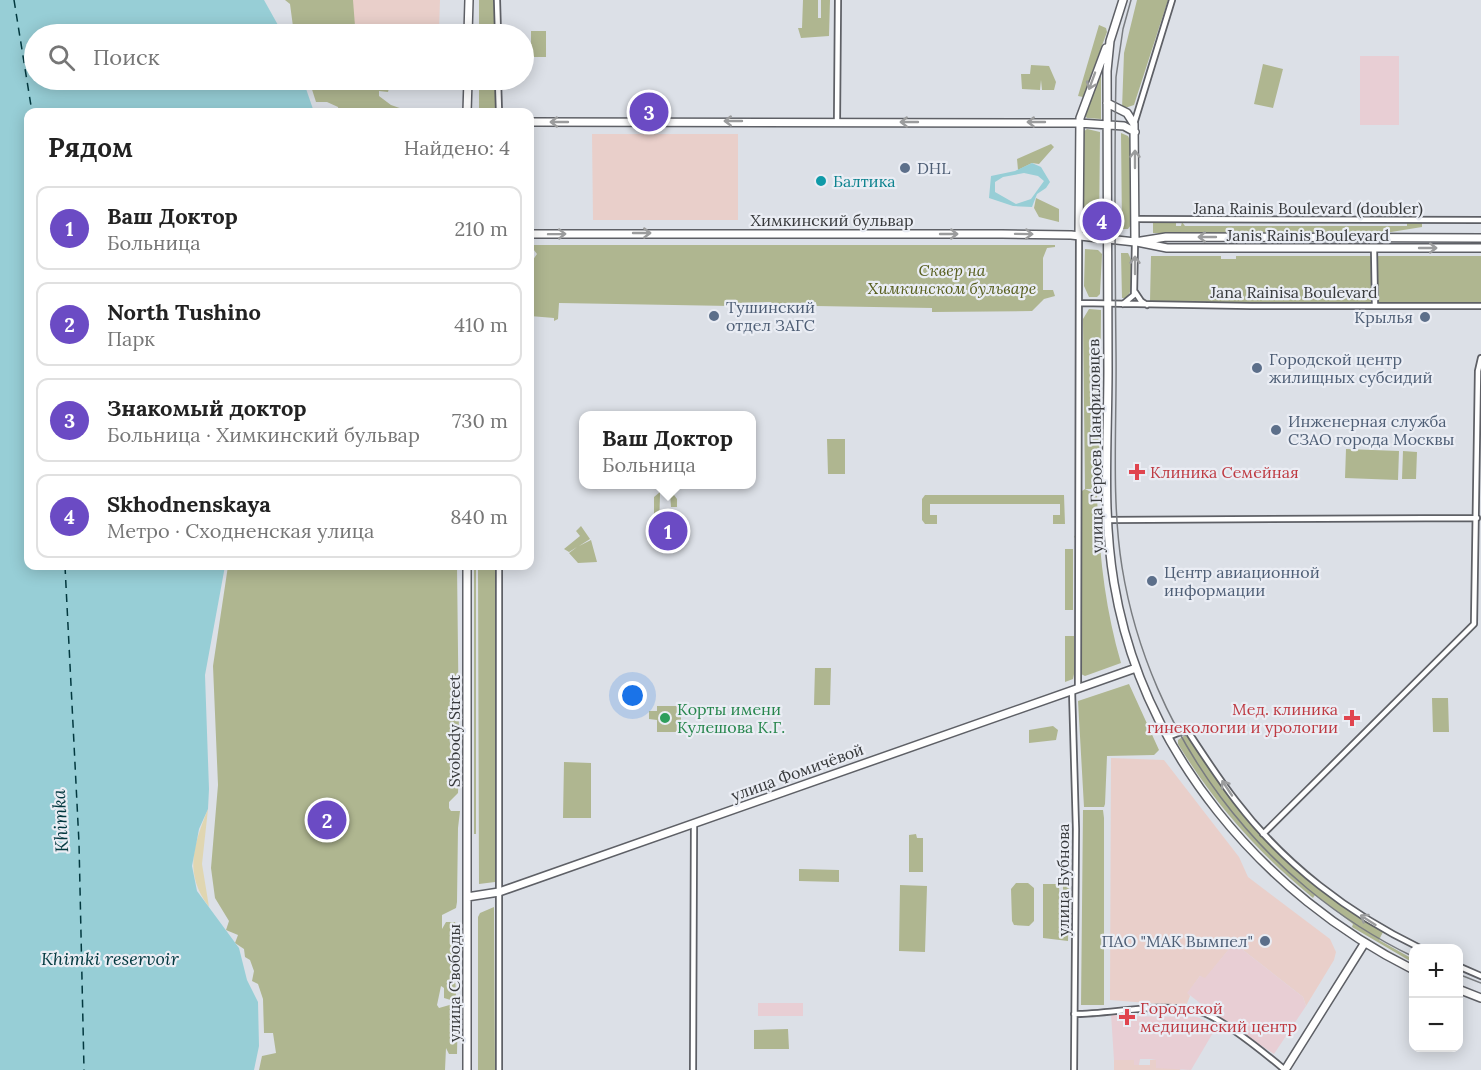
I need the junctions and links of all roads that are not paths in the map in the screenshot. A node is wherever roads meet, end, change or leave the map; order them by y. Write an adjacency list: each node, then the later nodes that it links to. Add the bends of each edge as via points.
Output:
1 (469, 0): 6 (main road)
2 (497, 0): 7 (street)
3 (838, 0): 15 (street)
4 (1123, 0): 8 (main road)
5 (1172, 0): 18 (street)
6 (468, 24)
7 (498, 24)
8 (1110, 41): 11 (main road, улица Героев Панфиловцев); 16 (main road, one-way to 16, via 1093,77)
9 (468, 90): 12 (main road)
10 (498, 90): 13 (street)
11 (1107, 103): 17 (main road, улица Героев Панфиловцев); 18 (main road, via 1127,113)
12 (467, 108)
13 (499, 108)
14 (534, 122): 15 (main road, one-way to 14)
15 (837, 122): 16 (main road, one-way to 15)
16 (1079, 123): 17 (main road); 22 (main road)
17 (1107, 123): 18 (main road); 24 (main road, улица Героев Панфиловцев)
18 (1135, 128): 19 (main road, one-way to 18)
19 (1135, 219): 20 (street, Jana Rainis Boulevard (doubler)); 25 (main road)
20 (1481, 220)
21 (534, 234): 22 (main road, Химкинский бульвар, one-way to 22)
22 (1079, 236): 24 (main road, Химкинский бульвар); 29 (street, улица Бубнова)
23 (1481, 238): 25 (main road, one-way to 25, via 1166,237)
24 (1107, 240): 25 (main road, Химкинский бульвар); 30 (main road, улица Героев Панфиловцев)
25 (1135, 242): 26 (main road, Janis Rainis Boulevard, via 1167,248); 28 (street, one-way to 25)
26 (1374, 248): 27 (main road, Janis Rainis Boulevard, one-way to 27); 33 (street)
27 (1481, 248)
28 (1135, 289): 31 (street, via 1133,298); 32 (street, via 1138,299)
29 (1079, 303): 30 (street, Jana Rainisa Boulevard); 42 (street, улица Бубнова)
30 (1107, 304): 31 (street, Jana Rainisa Boulevard); 37 (main road, улица Героев Панфиловцев)
31 (1123, 304): 32 (street, Jana Rainisa Boulevard)
32 (1149, 306): 33 (street, Jana Rainisa Boulevard)
33 (1375, 306): 34 (street, Jana Rainisa Boulevard)
34 (1481, 306)
35 (1481, 358): 36 (street)
36 (1477, 518): 37 (street); 40 (street)
37 (1107, 520): 41 (main road, улица Героев Панфиловцев, via 1114,585)
38 (467, 570): 47 (main road, Svobody Street)
39 (499, 570): 46 (street)
40 (1478, 621): 45 (street)
41 (1136, 668): 42 (main road, улица Фомичёвой); 43 (main road, улица Героев Панфиловцев)
42 (1075, 689): 44 (main road, улица Фомичёвой); 55 (street, улица Бубнова)
43 (1167, 737): 45 (street, one-way to 43, via 1189,733 1183,731); 48 (main road, улица Героев Панфиловцев, via 1197,784 1255,855 1309,904)
44 (694, 823): 46 (main road, улица Фомичёвой); 58 (street)
45 (1263, 834): 49 (street, one-way to 45, via 1339,900)
46 (499, 892): 47 (main road, улица Фомичёвой); 57 (street)
47 (467, 897): 56 (main road, улица Свободы)
48 (1364, 944): 50 (main road, улица Героев Панфиловцев); 60 (main road)
49 (1412, 944)
50 (1409, 968)
51 (1463, 968): 52 (street)
52 (1481, 976)
53 (1463, 991): 54 (main road)
54 (1481, 998)
55 (1074, 1014): 59 (street, улица Бубнова); 60 (street, via 1148,1009 1205,1013)
56 (467, 1070)
57 (499, 1070)
58 (693, 1070)
59 (1074, 1070)
60 (1285, 1070)

